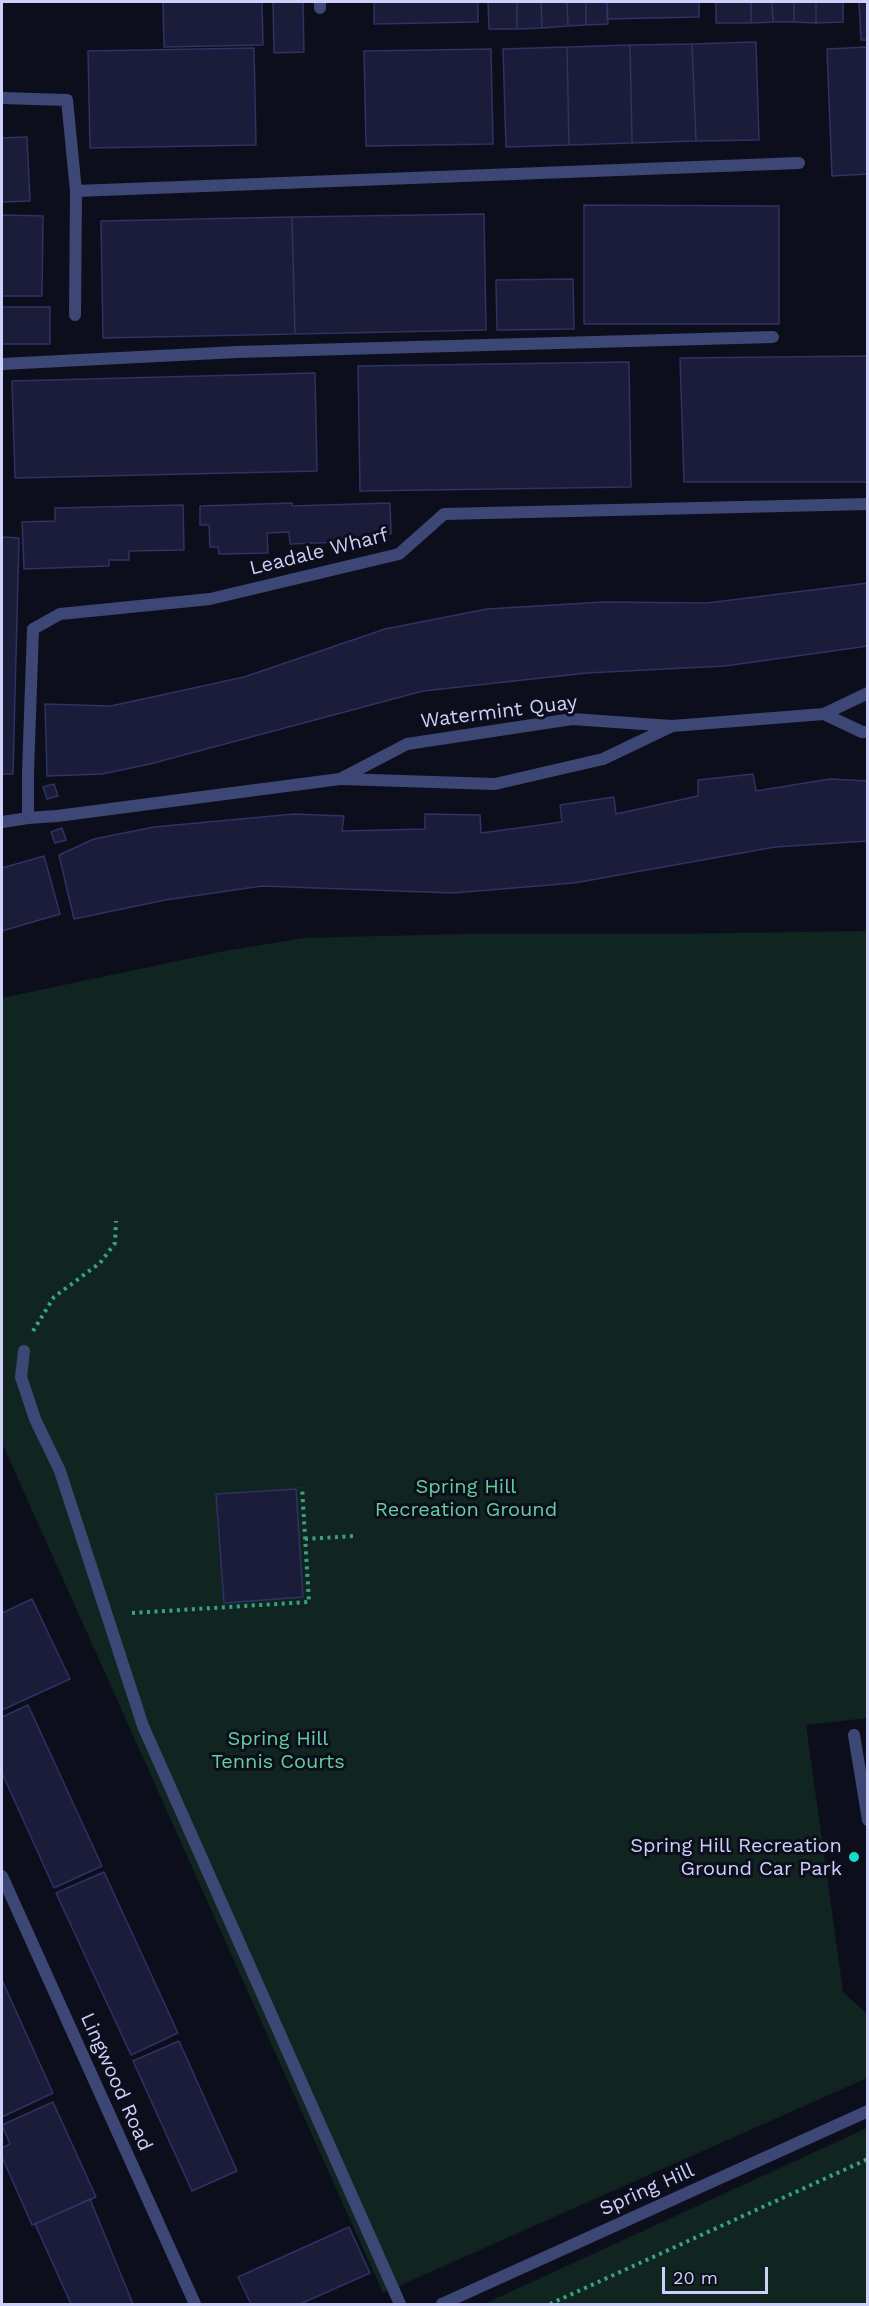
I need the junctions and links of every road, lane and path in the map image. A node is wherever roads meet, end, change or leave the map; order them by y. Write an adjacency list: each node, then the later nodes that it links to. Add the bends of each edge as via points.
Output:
1 (2, 98): 3 (street, via 67,100)
2 (799, 163): 3 (street)
3 (75, 190): 4 (street)
4 (75, 315)
5 (772, 337): 6 (street, via 237,352)
6 (2, 364)
7 (867, 504): 13 (street, Leadale Wharf, via 444,514 399,554 210,599 60,614 33,629)
8 (867, 693): 9 (street, Watermint Quay)
9 (824, 714): 10 (street, Watermint Quay); 11 (street, Watermint Quay)
10 (672, 726): 12 (street, Watermint Quay, via 603,759 495,783); 12 (street, Watermint Quay, via 572,719 407,744)
11 (867, 732)
12 (340, 779): 13 (street, Watermint Quay)
13 (28, 818): 14 (street, Watermint Quay)
14 (2, 822)
15 (116, 1221): 16 (path, via 115,1243 100,1263 54,1297 37,1321)
16 (24, 1351): 20 (street, via 21,1377 35,1419 60,1471)
17 (302, 1486): 19 (path)
18 (354, 1536): 19 (path)
19 (305, 1539): 20 (path, via 309,1602)
20 (106, 1615): 27 (street, via 143,1726)
21 (854, 1735): 22 (street)
22 (867, 1820)
23 (2, 1876): 26 (street, Lingwood Road)
24 (867, 2111): 28 (street, Spring Hill)
25 (867, 2159): 29 (path)
26 (195, 2304)
27 (400, 2304)
28 (442, 2304)
29 (550, 2304)

